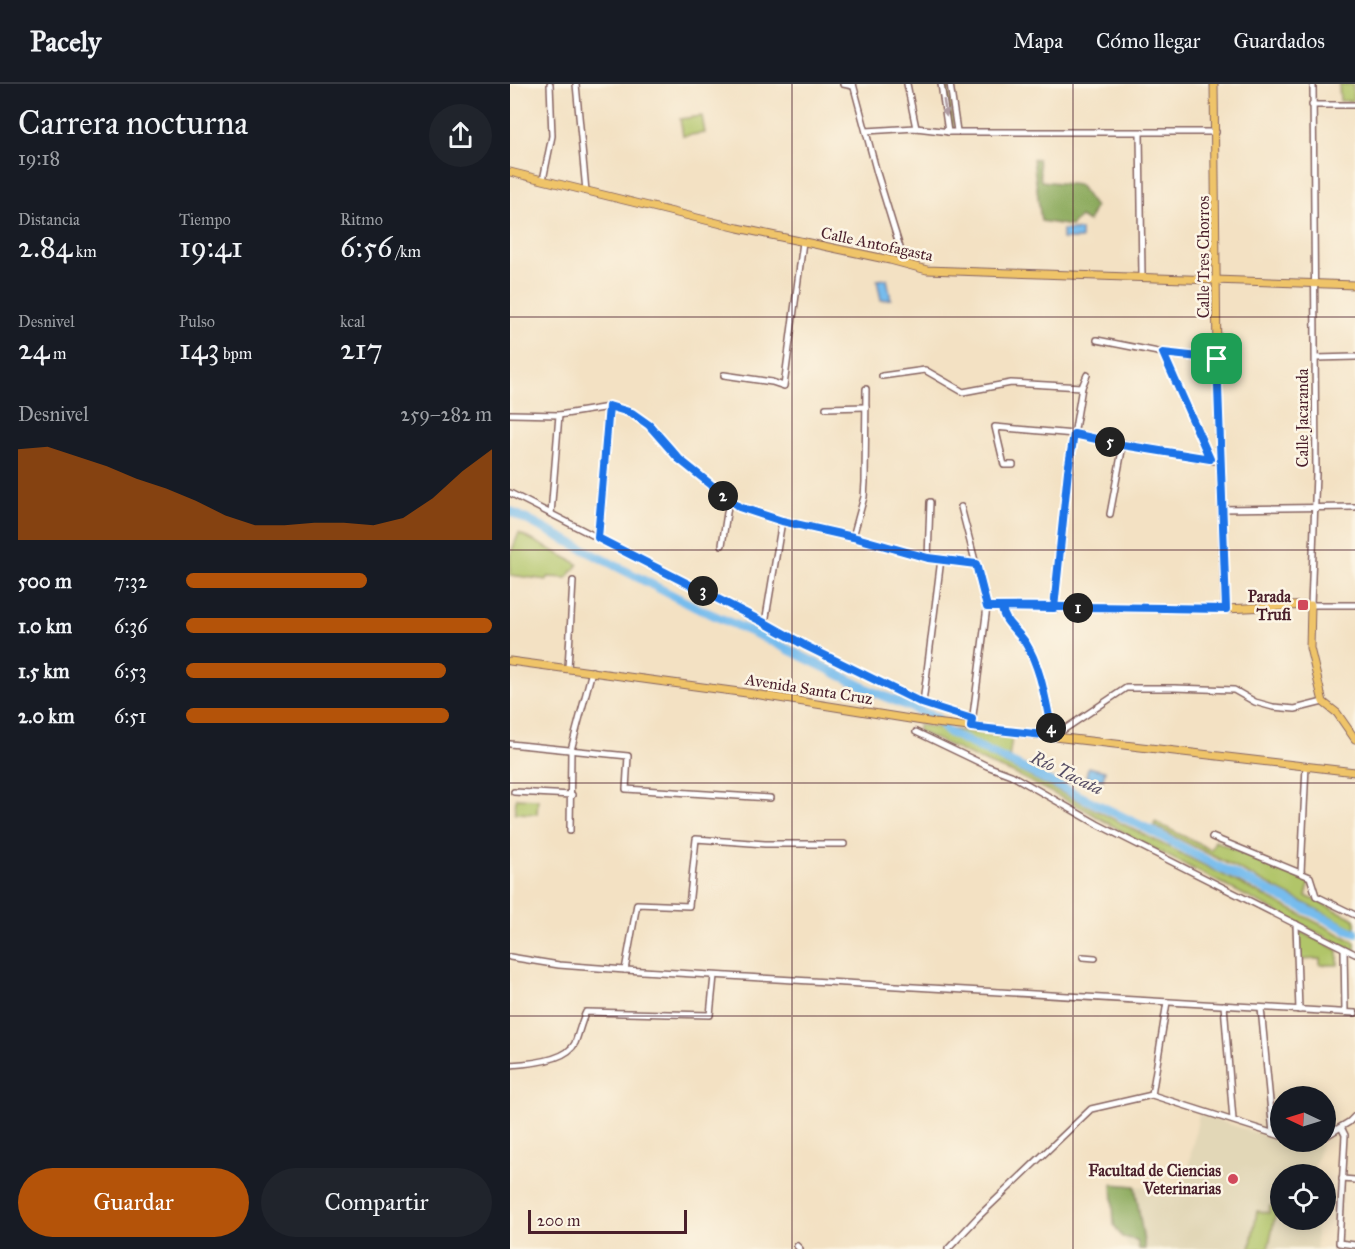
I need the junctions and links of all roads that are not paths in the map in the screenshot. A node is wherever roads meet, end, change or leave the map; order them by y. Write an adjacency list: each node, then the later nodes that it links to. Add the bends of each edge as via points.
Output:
1 (550, 84): 19 (street, via 552,136)
2 (576, 84): 20 (street)
3 (843, 84): 9 (street)
4 (907, 84): 12 (street)
5 (941, 84): 15 (street, one-way to 15)
6 (950, 84): 14 (street)
7 (1214, 84): 16 (main road, Calle Tres Chorros)
8 (1313, 84): 10 (street, Calle Jacaranda)
9 (853, 85): 13 (street)
10 (1312, 105): 11 (street); 25 (street, Calle Jacaranda)
11 (1355, 105)
12 (916, 128): 13 (street); 15 (street)
13 (866, 131): 22 (street)
14 (957, 131): 15 (street); 17 (street)
15 (948, 132)
16 (1216, 132): 17 (street); 24 (main road, Calle Tres Chorros)
17 (1140, 133): 23 (street)
18 (510, 172): 19 (main road, Calle Antofagasta)
19 (543, 180): 20 (main road, Calle Antofagasta)
20 (586, 191): 21 (main road, Calle Antofagasta)
21 (803, 242): 22 (main road, Calle Antofagasta); 32 (street, via 784,386)
22 (905, 264): 23 (main road, Calle Antofagasta, via 957,272)
23 (1142, 276): 24 (main road, Calle Antofagasta)
24 (1218, 279): 25 (main road, Calle Antofagasta); 31 (main road, Calle Tres Chorros)
25 (1315, 283): 26 (main road, Calle Antofagasta); 30 (street, Calle Jacaranda)
26 (1355, 285)
27 (1097, 340): 28 (street)
28 (1163, 353): 31 (street); 44 (street)
29 (1355, 357): 30 (street)
30 (1316, 358): 51 (street, Calle Jacaranda)
31 (1217, 359): 45 (main road, Calle Tres Chorros)
32 (724, 375)
33 (1088, 375): 35 (street)
34 (882, 376): 35 (street, via 925,370 963,392 1011,383)
35 (1082, 387): 42 (street)
36 (866, 390): 38 (street)
37 (609, 406): 41 (street); 48 (street, via 632,413 649,425 679,459); 58 (street)
38 (866, 407): 39 (street); 57 (street, via 864,497)
39 (826, 408)
40 (510, 414): 41 (street)
41 (559, 415): 54 (street)
42 (1074, 434): 43 (street); 46 (street, via 996,428 1004,465); 68 (street)
43 (1123, 445): 44 (street); 55 (street)
44 (1210, 459): 45 (street)
45 (1221, 462): 53 (main road, Calle Tres Chorros)
46 (1013, 465)
47 (510, 493): 54 (street)
48 (729, 500): 56 (street); 59 (street)
49 (930, 502): 60 (street)
50 (961, 507): 62 (street)
51 (1316, 507): 52 (street); 53 (street); 64 (street, Calle Jacaranda)
52 (1355, 507)
53 (1221, 509): 69 (main road, Calle Tres Chorros)
54 (551, 514): 58 (street)
55 (1110, 514)
56 (782, 521): 57 (street); 70 (street)
57 (853, 537): 60 (street)
58 (598, 538): 70 (street)
59 (722, 545)
60 (928, 558): 61 (street)
61 (941, 559): 62 (street); 75 (street)
62 (976, 564): 66 (street)
63 (573, 581): 72 (street)
64 (1311, 605): 65 (street); 69 (main road); 74 (main road, Calle Jacaranda, via 1310,648)
65 (1355, 605)
66 (987, 607): 67 (street); 76 (street)
67 (1002, 607): 68 (street); 78 (street, via 1003,616 1035,659)
68 (1054, 608): 69 (street)
69 (1226, 609)
70 (765, 623): 75 (street)
71 (510, 661): 72 (main road, Avenida Santa Cruz)
72 (568, 668): 73 (main road, Avenida Santa Cruz)
73 (592, 671): 76 (main road, Avenida Santa Cruz, via 934,723); 81 (street)
74 (1323, 702): 78 (street, via 1294,709 1255,702 1234,690 1125,688); 79 (main road, via 1337,713)
75 (922, 703): 76 (street)
76 (972, 723): 78 (main road, Avenida Santa Cruz)
77 (916, 732): 92 (street, via 1011,775 1097,824)
78 (1053, 736): 82 (main road, Avenida Santa Cruz)
79 (1355, 739)
80 (510, 744): 81 (street)
81 (571, 750): 85 (street); 86 (street, via 628,756 626,789)
82 (1306, 766): 83 (main road, Avenida Santa Cruz); 90 (street)
83 (1355, 772)
84 (513, 792): 85 (street)
85 (572, 795): 87 (street)
86 (770, 798)
87 (570, 831)
88 (1212, 837): 90 (street)
89 (844, 844): 98 (street, via 696,839 689,906 637,904)
90 (1301, 872): 91 (street, via 1310,877 1316,896)
91 (1355, 915)
92 (1296, 924): 93 (street); 103 (street)
93 (1344, 949): 94 (street); 104 (street)
94 (1355, 954)
95 (510, 955): 98 (street, via 559,965)
96 (1083, 957): 97 (street)
97 (1095, 958)
98 (625, 970): 99 (street)
99 (714, 976): 100 (street); 106 (street, via 711,1015 586,1012 574,1046 555,1058)
100 (1167, 1002): 101 (street); 107 (street)
101 (1224, 1005): 102 (street); 110 (street)
102 (1261, 1008): 103 (street); 108 (street)
103 (1299, 1010): 104 (street)
104 (1345, 1012): 105 (street)
105 (1355, 1013)
106 (510, 1065)
107 (1152, 1095): 110 (street); 117 (street, via 1091,1109)
108 (1270, 1102)
109 (1355, 1116): 111 (street)
110 (1233, 1120): 113 (street)
111 (1341, 1127): 112 (street); 114 (street, via 1345,1135)
112 (1336, 1130)
113 (1270, 1132)
114 (1342, 1179): 115 (street); 116 (street, via 1339,1244)
115 (1355, 1179)
116 (1355, 1245)
117 (948, 1249)

